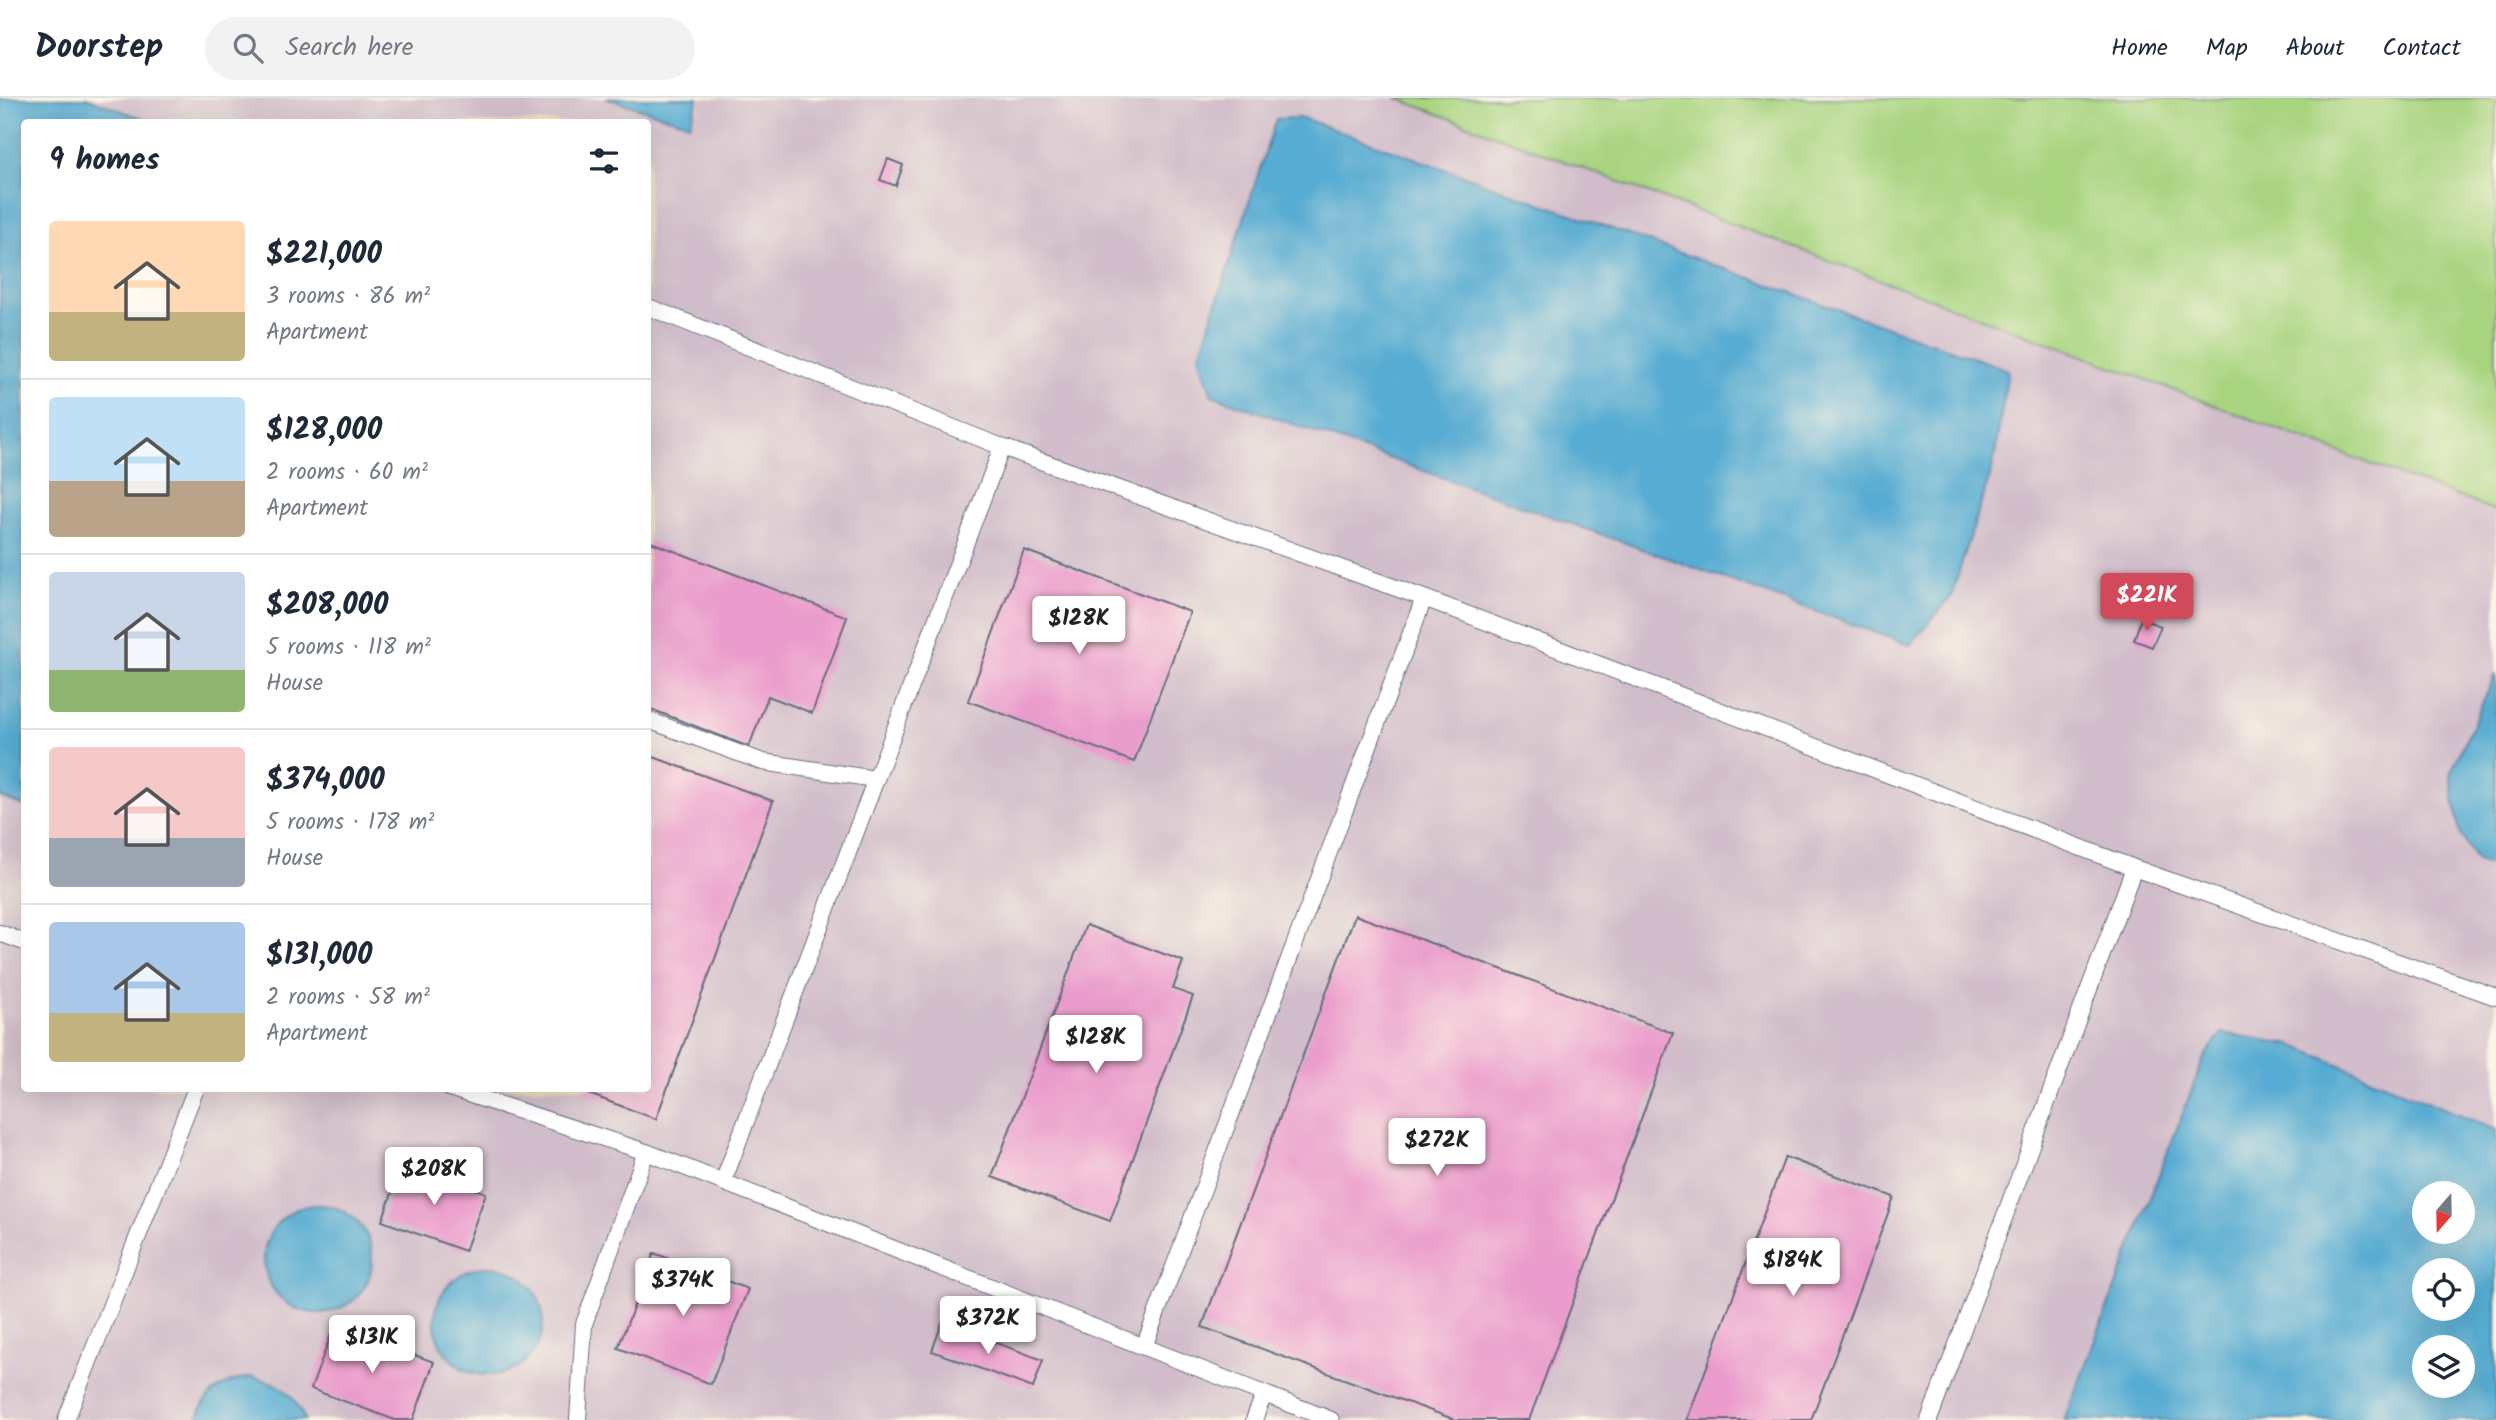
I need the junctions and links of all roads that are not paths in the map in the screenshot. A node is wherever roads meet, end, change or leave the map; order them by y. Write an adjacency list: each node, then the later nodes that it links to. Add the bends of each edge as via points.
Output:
1 (651, 308): 2 (lane)
2 (1002, 447): 3 (lane); 5 (lane)
3 (1424, 598): 6 (lane); 14 (lane)
4 (651, 721): 5 (lane, via 763,762)
5 (875, 779): 13 (lane)
6 (2134, 867): 9 (lane); 20 (lane)
7 (0, 933): 8 (lane)
8 (21, 941)
9 (2496, 997)
10 (194, 1092): 16 (lane)
11 (461, 1092): 12 (lane)
12 (646, 1152): 13 (lane); 17 (lane, via 583,1324)
13 (723, 1182): 14 (lane)
14 (1144, 1347): 15 (lane)
15 (1264, 1394): 18 (lane); 19 (lane)
16 (66, 1420)
17 (578, 1420)
18 (1254, 1420)
19 (1331, 1420)
20 (1929, 1420)

